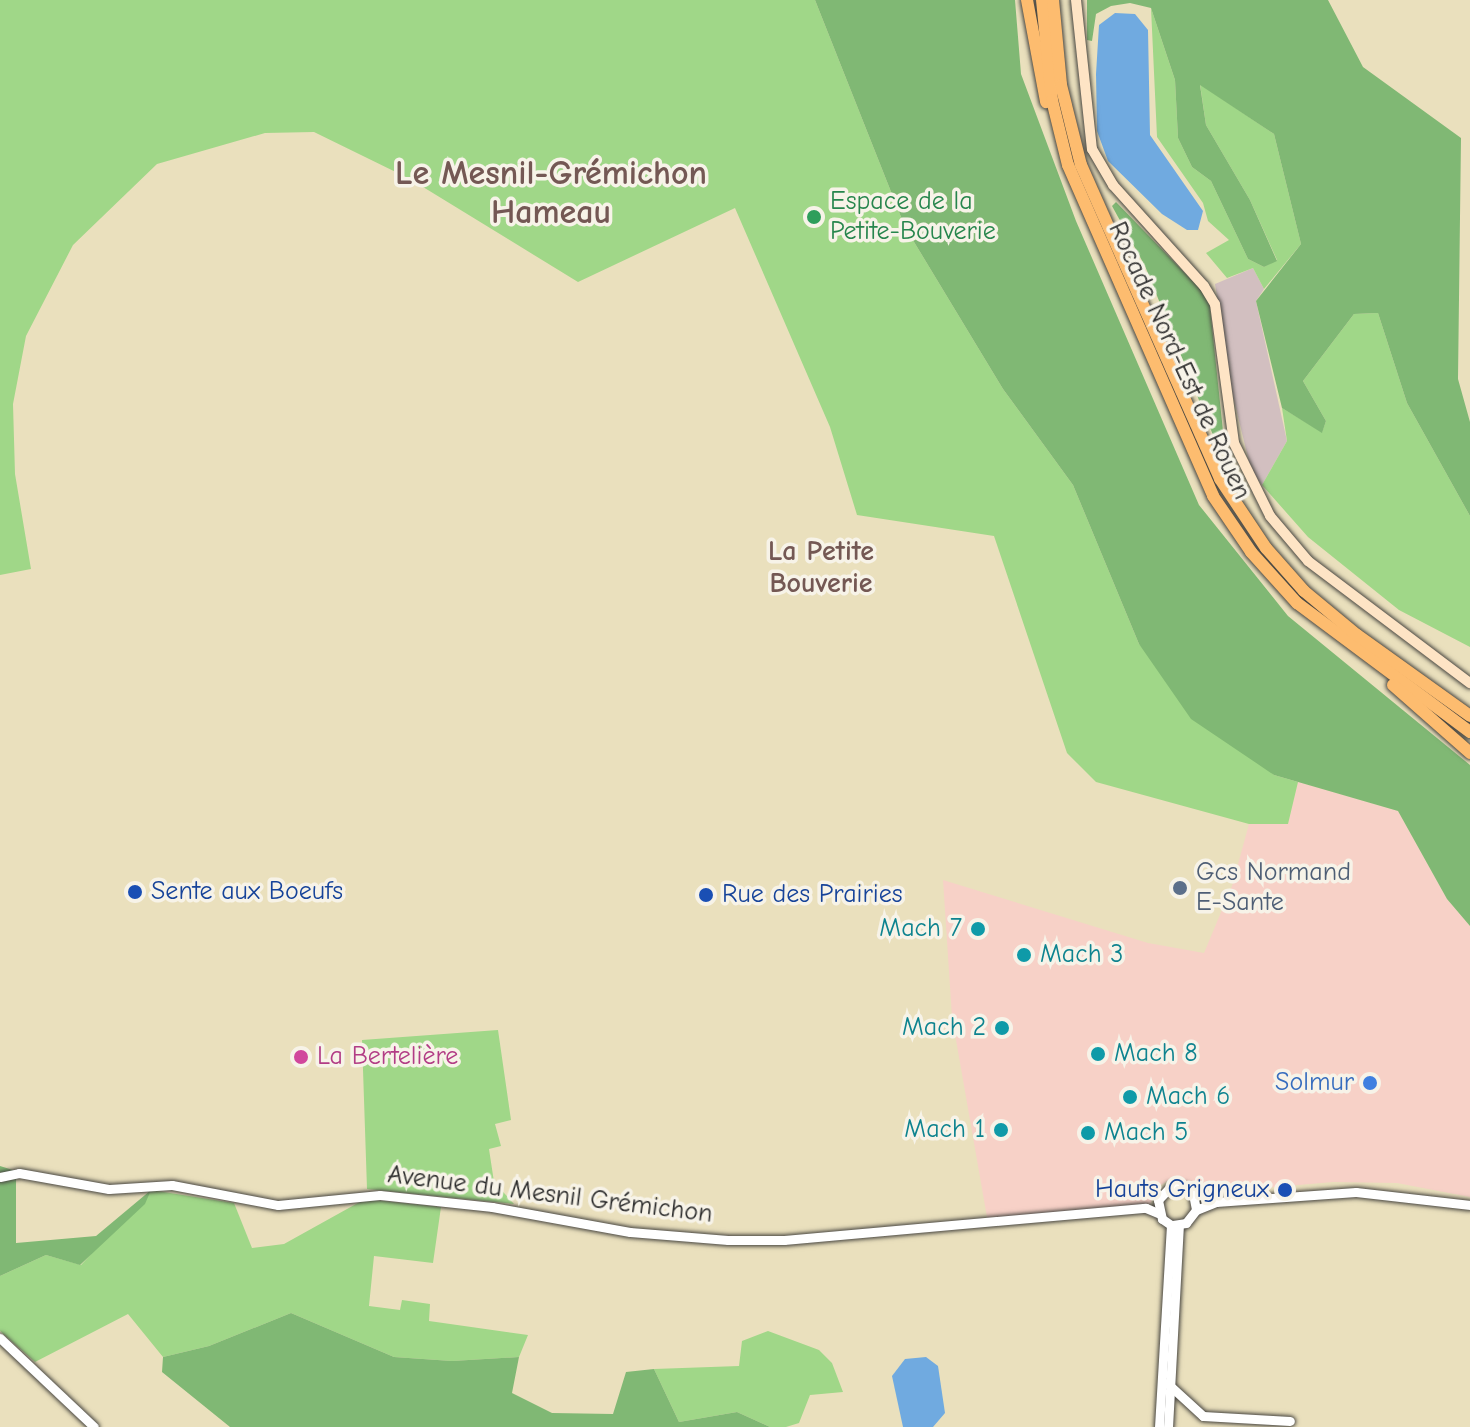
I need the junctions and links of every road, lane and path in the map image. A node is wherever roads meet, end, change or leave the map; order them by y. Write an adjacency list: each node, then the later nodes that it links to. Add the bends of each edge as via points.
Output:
1 (1027, 0): 5 (highway, via 1040,86)
2 (1042, 0): 5 (highway, Rocade Nord-Est de Rouen)
3 (1053, 0): 8 (highway, Rocade Nord-Est de Rouen, via 1061,85 1081,165 1220,479 1266,548 1304,591)
4 (1076, 0): 7 (main road, via 1092,149 1113,185 1215,304 1234,443 1270,516 1308,561)
5 (1061, 142): 6 (highway, Rocade Nord-Est de Rouen, via 1080,198 1213,496 1280,586)
6 (1371, 663): 9 (highway, Rocade Nord-Est de Rouen); 10 (highway)
7 (1470, 683)
8 (1470, 716)
9 (1470, 732)
10 (1470, 753)
11 (0, 1177): 16 (street, Avenue du Mesnil Grémichon, via 19,1173 109,1189 200,1188 278,1205 380,1195 492,1207 630,1232 728,1240 784,1240)
12 (1193, 1194): 13 (street, via 1177,1186); 14 (street); 17 (street)
13 (1158, 1200): 16 (street, Avenue du Mesnil Grémichon); 18 (street)
14 (1216, 1202): 15 (street, via 1356,1192); 17 (street)
15 (1470, 1205)
16 (1146, 1208): 18 (street, Avenue du Mesnil Grémichon)
17 (1196, 1210): 19 (street)
18 (1158, 1213): 19 (street)
19 (1175, 1225): 21 (street)
20 (0, 1338): 23 (street)
21 (1166, 1383): 22 (street, via 1203,1416); 24 (street); 25 (street)
22 (1290, 1421)
23 (94, 1427)
24 (1159, 1427)
25 (1168, 1427)

